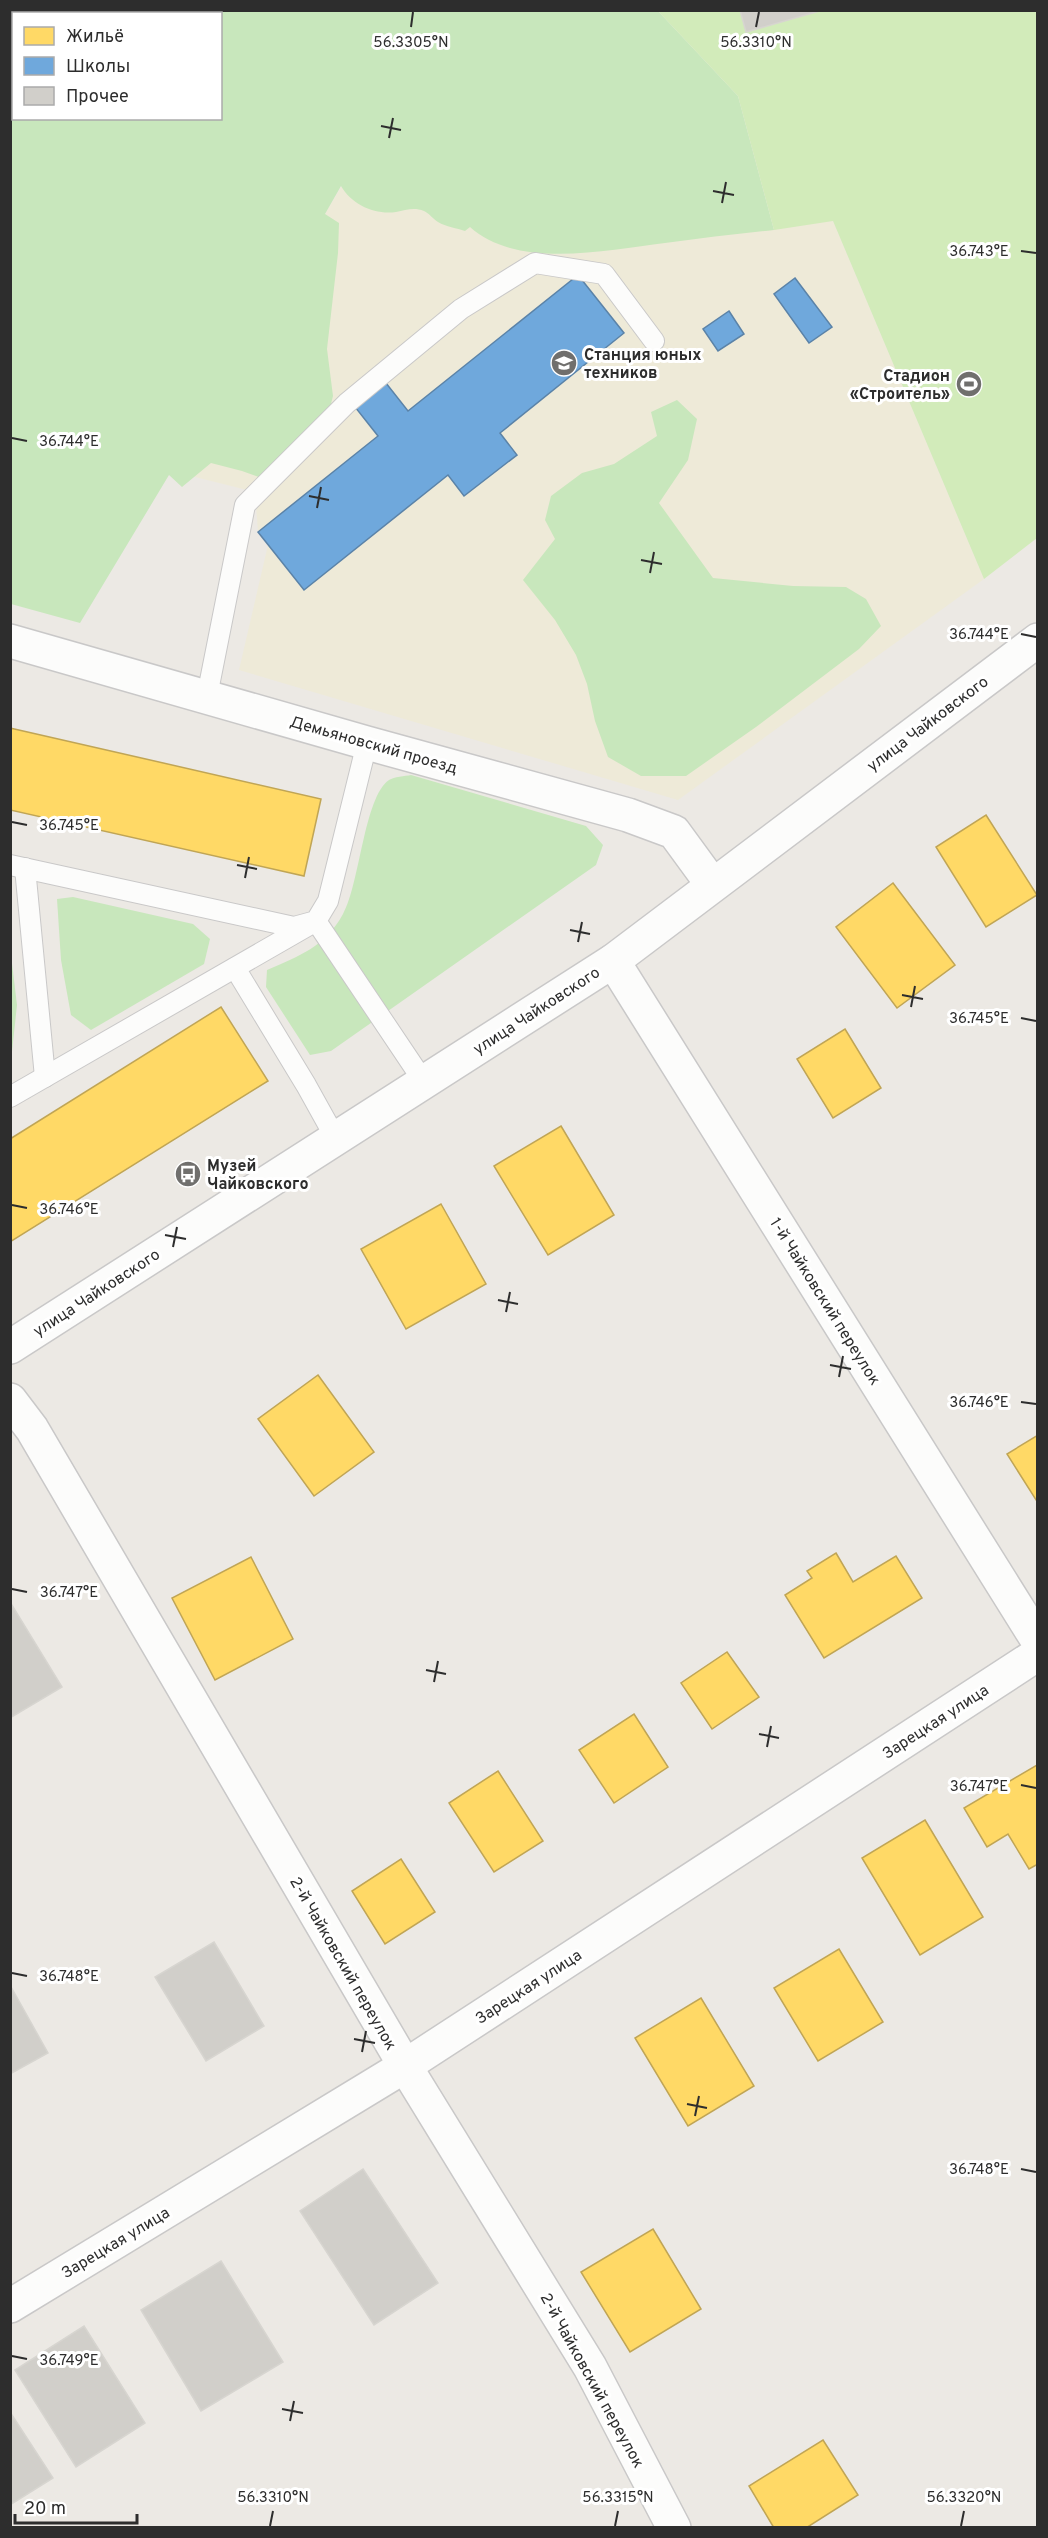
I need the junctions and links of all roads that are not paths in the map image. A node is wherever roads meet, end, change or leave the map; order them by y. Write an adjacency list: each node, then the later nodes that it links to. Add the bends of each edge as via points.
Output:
1 (654, 341): 4 (lane, via 604,273 535,263 461,309 346,403 245,505)
2 (1038, 640): 7 (street, улица Чайковского)
3 (10, 641): 4 (street, Демьяновский проезд)
4 (207, 696): 5 (street, Демьяновский проезд)
5 (367, 743): 7 (street, Демьяновский проезд, via 627,815 674,832); 8 (lane, via 328,901)
6 (18, 866): 8 (lane, via 294,927); 11 (lane)
7 (712, 884): 9 (street, улица Чайковского)
8 (316, 921): 10 (lane); 12 (lane)
9 (613, 961): 12 (street, улица Чайковского); 17 (street, 1-й Чайковский переулок)
10 (235, 968): 11 (lane); 14 (lane)
11 (45, 1077): 13 (lane)
12 (424, 1082): 14 (street, улица Чайковского)
13 (10, 1096)
14 (336, 1139): 15 (street, улица Чайковского)
15 (10, 1347)
16 (10, 1400): 19 (street, 2-й Чайковский переулок, via 38,1440)
17 (1038, 1641)
18 (1038, 1654): 19 (street, Зарецкая улица)
19 (405, 2066): 20 (street, Зарецкая улица); 21 (street, 2-й Чайковский переулок, via 590,2367)
20 (10, 2306)
21 (674, 2528)

